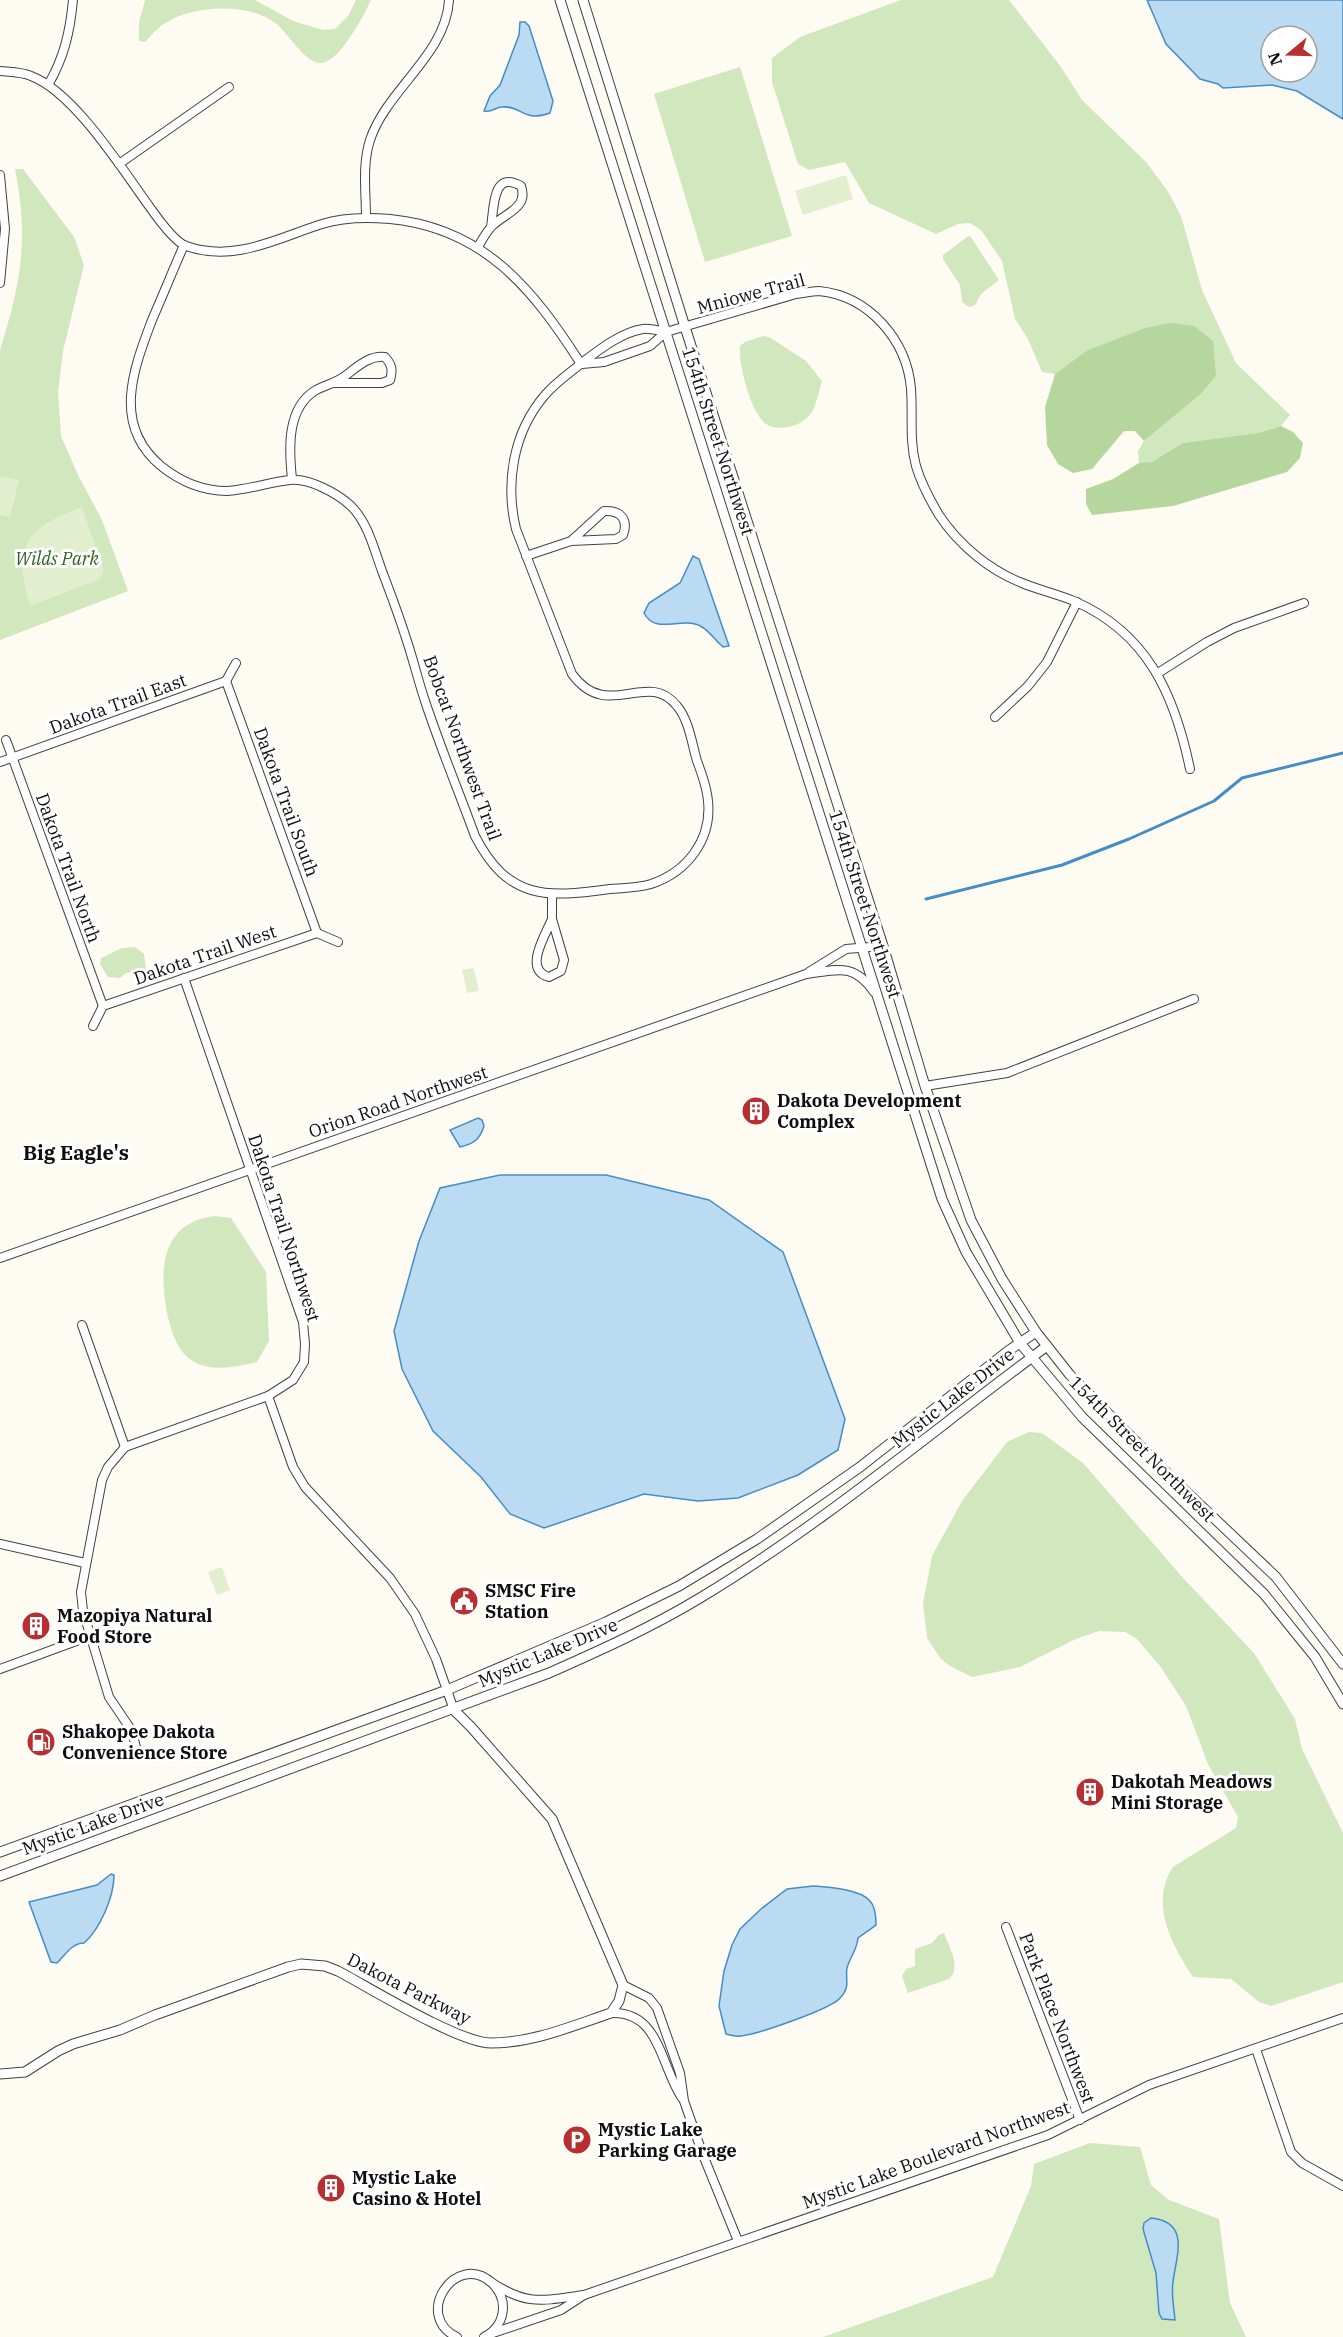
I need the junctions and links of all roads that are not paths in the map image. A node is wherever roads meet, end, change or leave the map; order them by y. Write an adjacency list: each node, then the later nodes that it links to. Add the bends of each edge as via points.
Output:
1 (73, 0): 6 (street, via 66,46)
2 (449, 0): 10 (street, via 449,10 429,52 391,101 371,138 365,169)
3 (560, 0): 17 (street, 154th Street Northwest)
4 (584, 0): 16 (street, 154th Street Northwest)
5 (0, 72): 6 (street, via 31,75)
6 (48, 85): 8 (street, via 63,95)
7 (229, 87): 8 (street)
8 (119, 164): 12 (street, via 157,217)
9 (0, 175): 14 (street, via 5,229)
10 (366, 218): 12 (street, via 324,223 237,252); 13 (street, via 419,223 452,233)
11 (491, 226): 11 (street, via 520,206 521,186 502,183 497,190); 13 (street)
12 (184, 245): 20 (street, Bobcat Northwest Trail, via 135,367 129,395 136,430 144,446 171,474 206,489 228,491)
13 (478, 247): 18 (street, via 515,277)
14 (1, 267): 15 (street)
15 (0, 283)
16 (685, 327): 17 (street, Bobcat Northwest Trail); 23 (street, Mniowe Trail, via 796,294 818,291 857,302 892,334 908,369 916,465 925,491 952,533 999,572); 37 (street, 154th Street Northwest)
17 (666, 332): 18 (street, Bobcat Northwest Trail, via 650,346 604,362); 18 (street, Bobcat Northwest Trail, via 644,329 611,342); 38 (street, 154th Street Northwest)
18 (581, 364): 22 (street, Bobcat Northwest Trail, via 544,396 516,450 511,501)
19 (335, 383): 19 (street, via 382,383 390,380 391,363 385,357 369,358); 20 (street, via 316,390 294,418)
20 (292, 479): 33 (street, Bobcat Northwest Trail, via 326,488 352,507 362,521 475,836 496,868 512,881)
21 (571, 541): 21 (street, via 616,539 626,528 624,519 619,513 604,511); 22 (street)
22 (526, 556): 33 (street, Bobcat Northwest Trail, via 572,674 581,687 607,697 651,691 677,705 708,801 704,837 696,852 671,875 649,884)
23 (1077, 602): 26 (street, Mniowe Trail, via 1125,634); 28 (street, via 1047,662)
24 (1305, 603): 26 (street, via 1234,628)
25 (236, 663): 27 (street)
26 (1158, 673): 32 (street, Mniowe Trail, via 1170,697)
27 (226, 681): 30 (street, Dakota Trail East); 35 (street, Dakota Trail South)
28 (995, 717)
29 (6, 740): 30 (street, Dakota Trail North)
30 (12, 758): 31 (street, Dakota Trail East); 43 (street, Dakota Trail North)
31 (0, 762)
32 (1190, 769)
33 (552, 895): 34 (street)
34 (552, 919): 34 (street, via 536,960 536,969 549,977 561,971 564,960)
35 (317, 933): 36 (street); 40 (street, Dakota Trail West)
36 (338, 942)
37 (883, 946): 38 (street, Orion Road Northwest); 45 (street, 154th Street Northwest)
38 (861, 947): 39 (street, Orion Road Northwest, via 846,949); 41 (street, 154th Street Northwest)
39 (806, 974): 41 (street, Orion Road Northwest, via 853,972 864,977); 46 (street, Orion Road Northwest)
40 (184, 978): 43 (street, Dakota Trail West); 46 (street, Dakota Trail Northwest)
41 (878, 998): 50 (street, 154th Street Northwest, via 942,1199 966,1252)
42 (1194, 999): 45 (street, via 1007,1073)
43 (103, 1006): 44 (street)
44 (93, 1026)
45 (925, 1086): 49 (street, 154th Street Northwest, via 971,1220)
46 (250, 1170): 47 (street, Orion Road Northwest); 53 (street, Dakota Trail Northwest, via 303,1322 305,1344 304,1362 293,1380)
47 (0, 1258)
48 (82, 1324): 54 (street)
49 (1036, 1332): 50 (street, Mystic Lake Drive); 51 (street, 154th Street Northwest)
50 (1020, 1343): 52 (street, 154th Street Northwest); 60 (street, Mystic Lake Drive, via 860,1467 757,1539 680,1586)
51 (1047, 1346): 52 (street, Mystic Lake Drive); 58 (street, 154th Street Northwest, via 1070,1375 1176,1482 1276,1577)
52 (1032, 1357): 61 (street, 154th Street Northwest, via 1082,1417 1264,1594 1315,1657); 62 (street, Mystic Lake Drive, via 833,1510 699,1599 631,1636)
53 (268, 1396): 54 (street, Dakota Trail Northwest); 60 (street, via 293,1467 305,1487 405,1598)
54 (125, 1448): 56 (street, via 102,1480)
55 (0, 1544): 56 (street)
56 (85, 1563): 57 (street, via 82,1611)
57 (90, 1636): 59 (street); 63 (street, via 109,1697 132,1731)
58 (1343, 1664)
59 (0, 1669)
60 (447, 1690): 62 (street); 64 (street, Mystic Lake Drive)
61 (1343, 1704)
62 (454, 1710): 65 (street, Mystic Lake Drive); 67 (street, via 552,1819)
63 (137, 1752)
64 (0, 1852)
65 (0, 1876)
66 (1006, 1926): 73 (street, Park Place Northwest)
67 (623, 1985): 68 (street); 72 (street, via 649,1998 657,2008 680,2073)
68 (611, 2013): 71 (street, Dakota Parkway, via 525,2040 488,2043 433,2021 338,1971 301,1964 72,2044 25,2072); 72 (street, via 635,2017 647,2026)
69 (1343, 2018): 70 (street, Mystic Lake Boulevard Northwest)
70 (1256, 2049): 73 (street, Mystic Lake Boulevard Northwest, via 1149,2085); 74 (street, via 1292,2152 1302,2163)
71 (0, 2074)
72 (684, 2101): 75 (street)
73 (1080, 2120): 75 (street, Mystic Lake Boulevard Northwest, via 1048,2135)
74 (1343, 2186)
75 (738, 2241): 77 (street, Mystic Lake Boulevard Northwest)
76 (488, 2280): 77 (street, via 525,2300); 78 (street, via 501,2296 503,2306 498,2326); 79 (street, via 479,2276 458,2277 442,2290 437,2309 440,2319 444,2328)
77 (584, 2295): 78 (street, via 561,2310)
78 (487, 2335)
79 (457, 2337)

